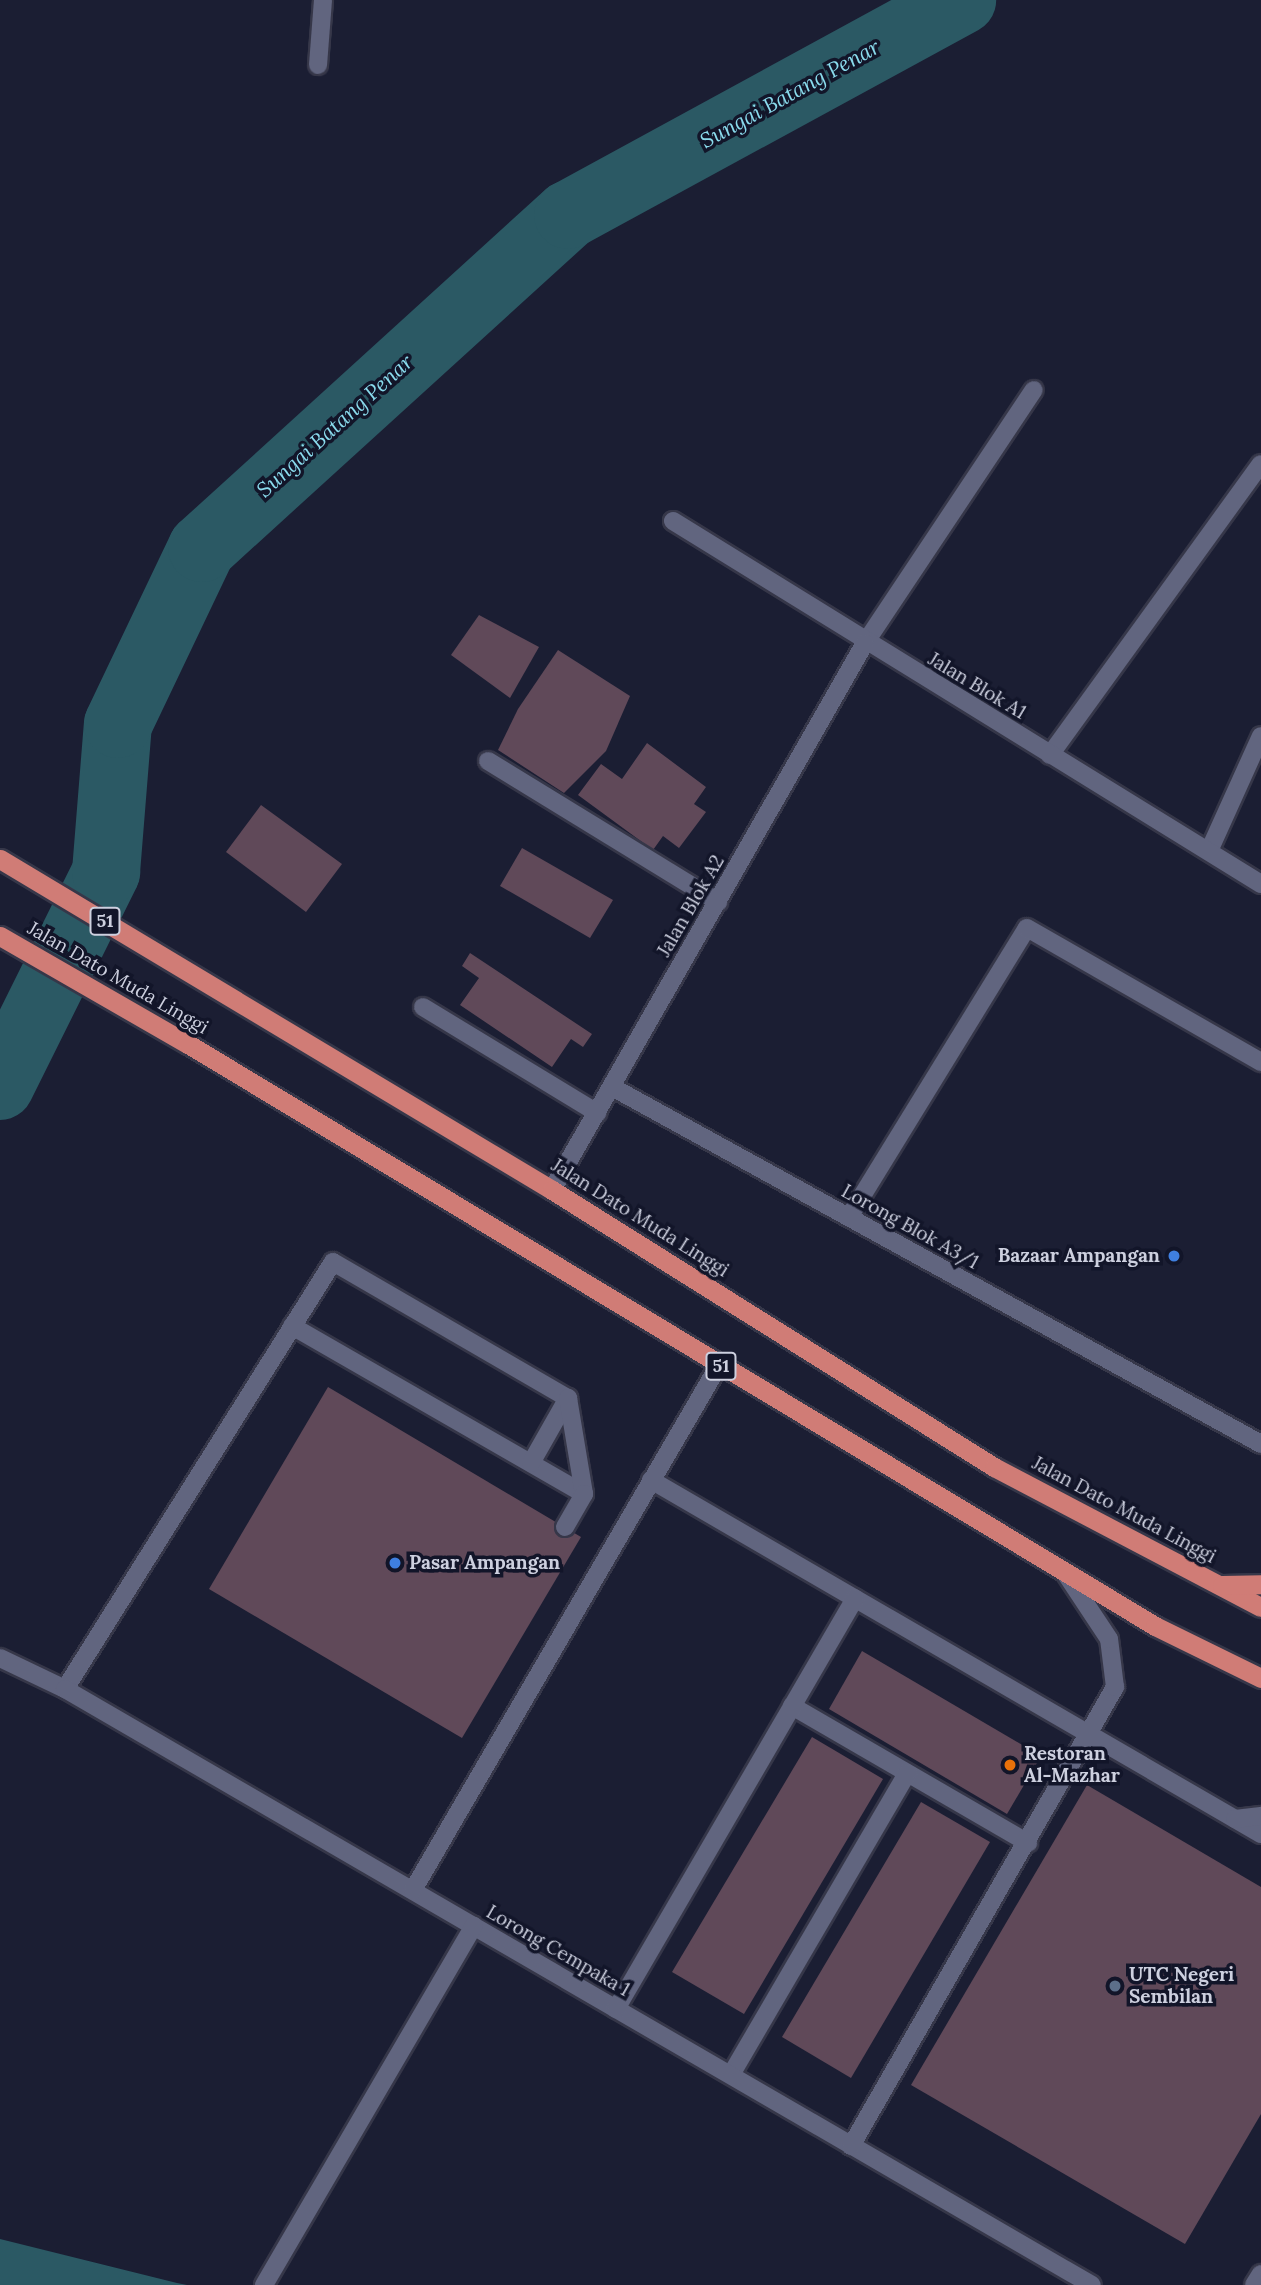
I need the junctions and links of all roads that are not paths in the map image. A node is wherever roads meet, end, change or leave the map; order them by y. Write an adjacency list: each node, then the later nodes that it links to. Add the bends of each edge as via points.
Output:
1 (323, 0): 2 (street)
2 (318, 65)
3 (1034, 390): 6 (street, Jalan Blok A2)
4 (1261, 464): 8 (street)
5 (673, 521): 6 (street, Jalan Blok A1)
6 (865, 643): 8 (street, Jalan Blok A1); 13 (street, Jalan Blok A2)
7 (1261, 736): 10 (street)
8 (1050, 755): 10 (street, Jalan Blok A1)
9 (488, 761): 13 (street)
10 (1209, 851): 12 (street, Jalan Blok A1)
11 (0, 859): 19 (highway, Jalan Dato Muda Linggi / 51)
12 (1261, 884)
13 (718, 902): 17 (street, Jalan Blok A2)
14 (0, 936): 22 (highway, Jalan Dato Muda Linggi / 51, via 188,1044)
15 (423, 1007): 18 (street)
16 (1261, 1062): 20 (street, via 1027,928)
17 (612, 1087): 18 (street, Jalan Blok A2); 20 (street, Lorong Blok A3/1)
18 (597, 1113): 19 (street, Jalan Blok A2)
19 (552, 1190): 31 (highway, Jalan Dato Muda Linggi / 51, via 994,1467)
20 (849, 1217): 24 (street, Lorong Blok A3/1)
21 (292, 1326): 23 (street, via 333,1262); 25 (street); 36 (street)
22 (719, 1365): 26 (street); 29 (highway, Jalan Dato Muda Linggi / 51)
23 (568, 1398): 25 (street); 27 (street)
24 (1261, 1444)
25 (531, 1463): 27 (street)
26 (651, 1480): 32 (street); 44 (street)
27 (584, 1494): 28 (street)
28 (565, 1527)
29 (1066, 1574): 35 (highway, Jalan Dato Muda Linggi / 51, via 1155,1626); 38 (street, via 1110,1639 1115,1687)
30 (1261, 1584): 31 (highway)
31 (1217, 1585): 33 (highway, Jalan Dato Muda Linggi / 51)
32 (855, 1599): 37 (street); 38 (street)
33 (1261, 1607)
34 (0, 1658): 36 (street, Lorong Cempaka 1)
35 (1261, 1678)
36 (65, 1689): 44 (street, Lorong Cempaka 1)
37 (792, 1706): 39 (street); 46 (street)
38 (1090, 1735): 41 (street); 43 (street)
39 (907, 1773): 43 (street); 47 (street)
40 (1261, 1816): 41 (street)
41 (1235, 1819): 42 (street)
42 (1261, 1834)
43 (1028, 1843): 48 (street)
44 (412, 1890): 45 (street, Lorong Cempaka 1)
45 (474, 1926): 46 (street, Lorong Cempaka 1); 50 (street)
46 (616, 2009): 47 (street, Lorong Cempaka 1)
47 (732, 2073): 48 (street, Lorong Cempaka 1)
48 (852, 2146): 51 (street, Lorong Cempaka 1)
49 (1261, 2274): 52 (street)
50 (267, 2279)
51 (1091, 2285)
52 (1254, 2285)

